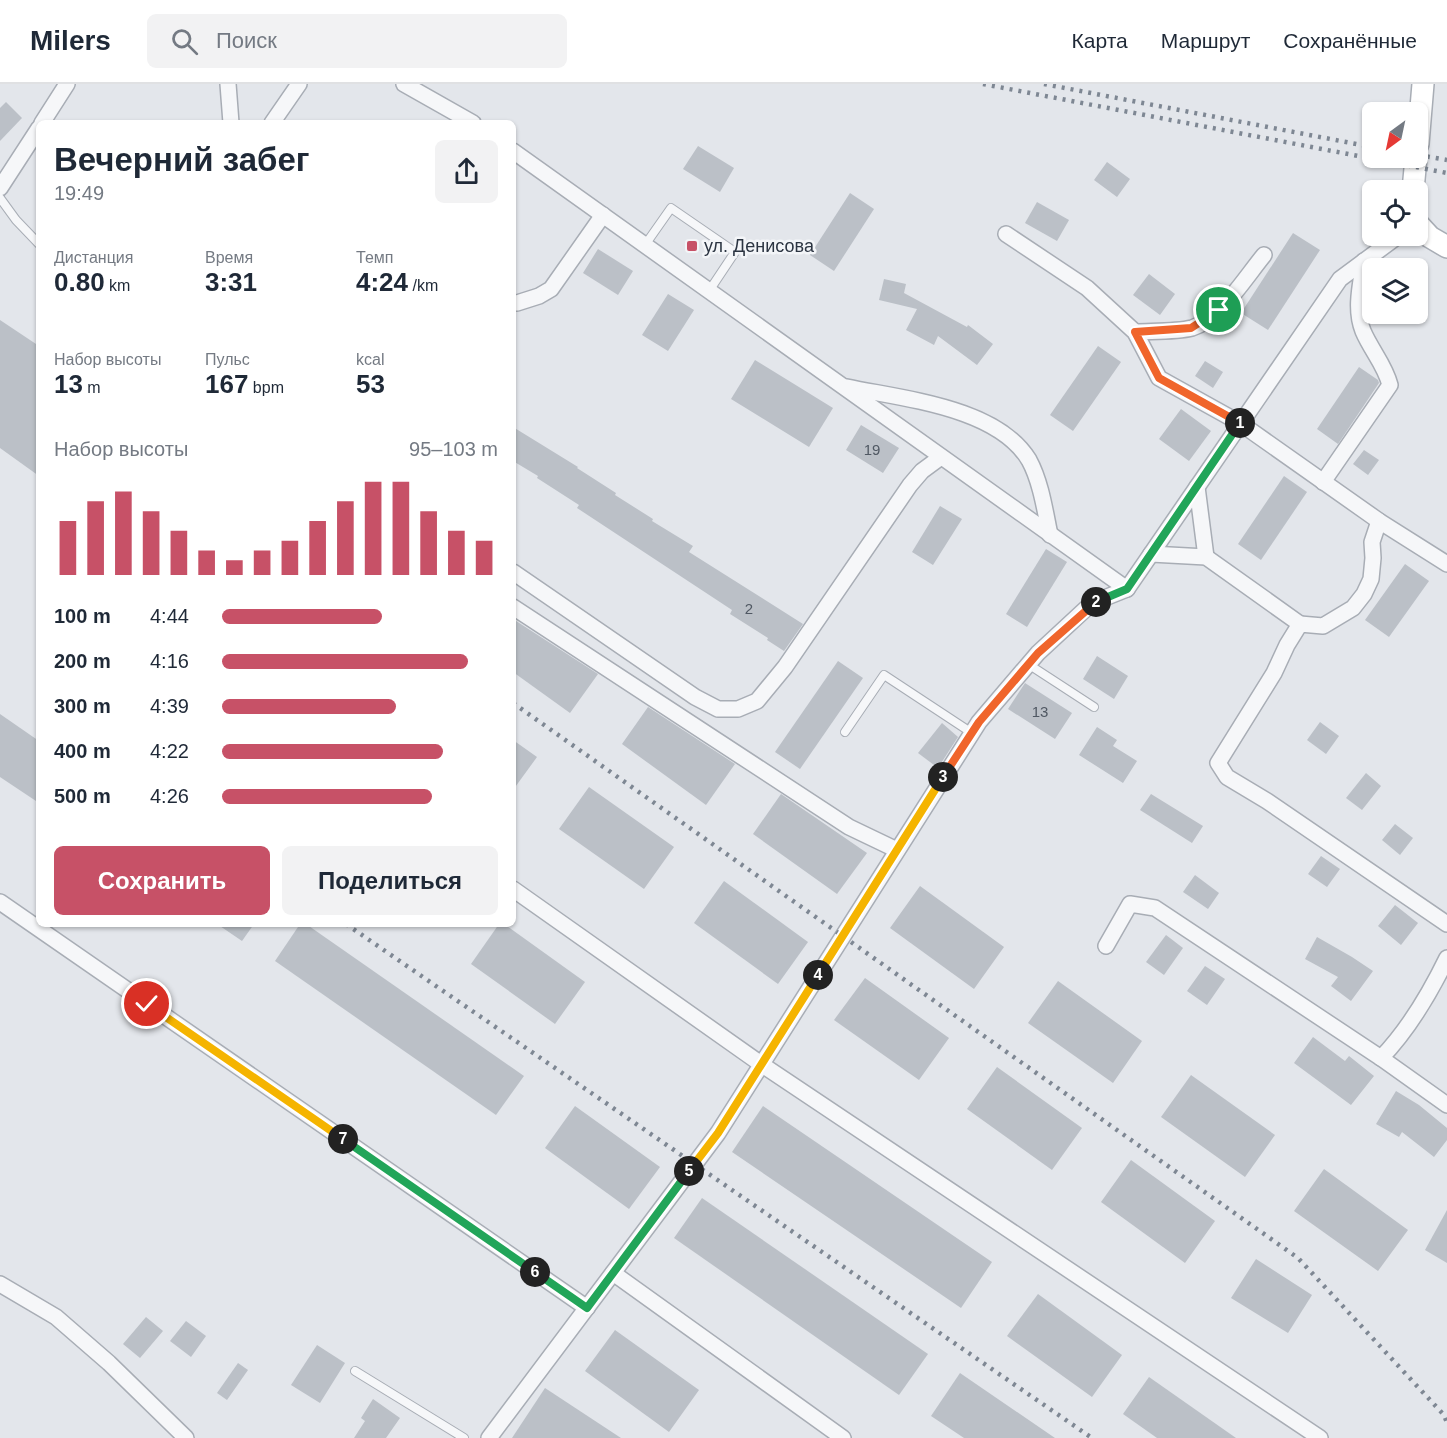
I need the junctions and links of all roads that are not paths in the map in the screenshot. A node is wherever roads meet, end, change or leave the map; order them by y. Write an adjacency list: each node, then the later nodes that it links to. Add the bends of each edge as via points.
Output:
1 (67, 84): 7 (street)
2 (299, 84): 9 (street)
3 (404, 84): 10 (street)
4 (1423, 84): 6 (main road)
5 (230, 85): 8 (street)
6 (1422, 102)
7 (44, 120)
8 (231, 120)
9 (274, 120)
10 (468, 120)
11 (36, 133): 13 (street)
12 (516, 153): 15 (street)
13 (0, 188)
14 (0, 198): 18 (lane)
15 (603, 215): 19 (street); 27 (street, via 551,289)
16 (1006, 234): 28 (street, via 1087,288)
17 (1428, 235): 21 (main road)
18 (36, 241)
19 (645, 245): 26 (street); 26 (lane, via 670,208 735,252)
20 (1384, 246): 23 (street)
21 (1447, 248)
22 (1264, 255): 28 (street, via 1207,320 1191,328)
23 (1368, 258)
24 (1362, 262): 30 (street, via 1340,279)
25 (1362, 278): 32 (street, via 1358,312 1362,330 1390,385)
26 (709, 291): 29 (street)
27 (517, 303)
28 (1135, 332): 30 (street, via 1159,378)
29 (842, 386): 31 (street); 35 (street, via 974,416 1008,436 1029,460)
30 (1240, 423): 32 (street); 33 (street)
31 (942, 457): 35 (street); 39 (street, via 910,485 785,667 757,700 738,710 718,709 695,697)
32 (1323, 482): 34 (street)
33 (1197, 487): 36 (street); 37 (street)
34 (1378, 522): 38 (street); 42 (street, via 1372,542 1371,579 1364,594 1353,608 1323,626)
35 (1050, 535): 40 (street)
36 (1151, 554): 37 (street); 40 (street)
37 (1206, 557): 42 (street)
38 (1447, 564)
39 (516, 574)
40 (1127, 589): 43 (street, via 1092,603)
41 (516, 609): 47 (street, via 849,827)
42 (1300, 624): 50 (street, via 1218,764 1227,777)
43 (1028, 664): 44 (lane); 46 (street)
44 (1094, 707)
45 (845, 732): 46 (lane, via 884,675)
46 (972, 733): 47 (street)
47 (897, 850): 56 (street)
48 (516, 891): 56 (street)
49 (0, 902): 52 (street)
50 (1447, 924)
51 (36, 927): 60 (street)
52 (36, 927)
53 (1106, 946): 55 (street, via 1130,904 1155,908)
54 (1447, 958): 55 (street, via 1417,1012)
55 (1381, 1058): 57 (street)
56 (761, 1065): 58 (street, via 718,1133); 66 (street)
57 (1447, 1105)
58 (613, 1273): 60 (street); 65 (street)
59 (0, 1284): 62 (street, via 56,1317)
60 (587, 1308): 64 (street)
61 (354, 1371): 63 (lane)
62 (186, 1438)
63 (464, 1438)
64 (489, 1438)
65 (843, 1438)
66 (1320, 1438)

